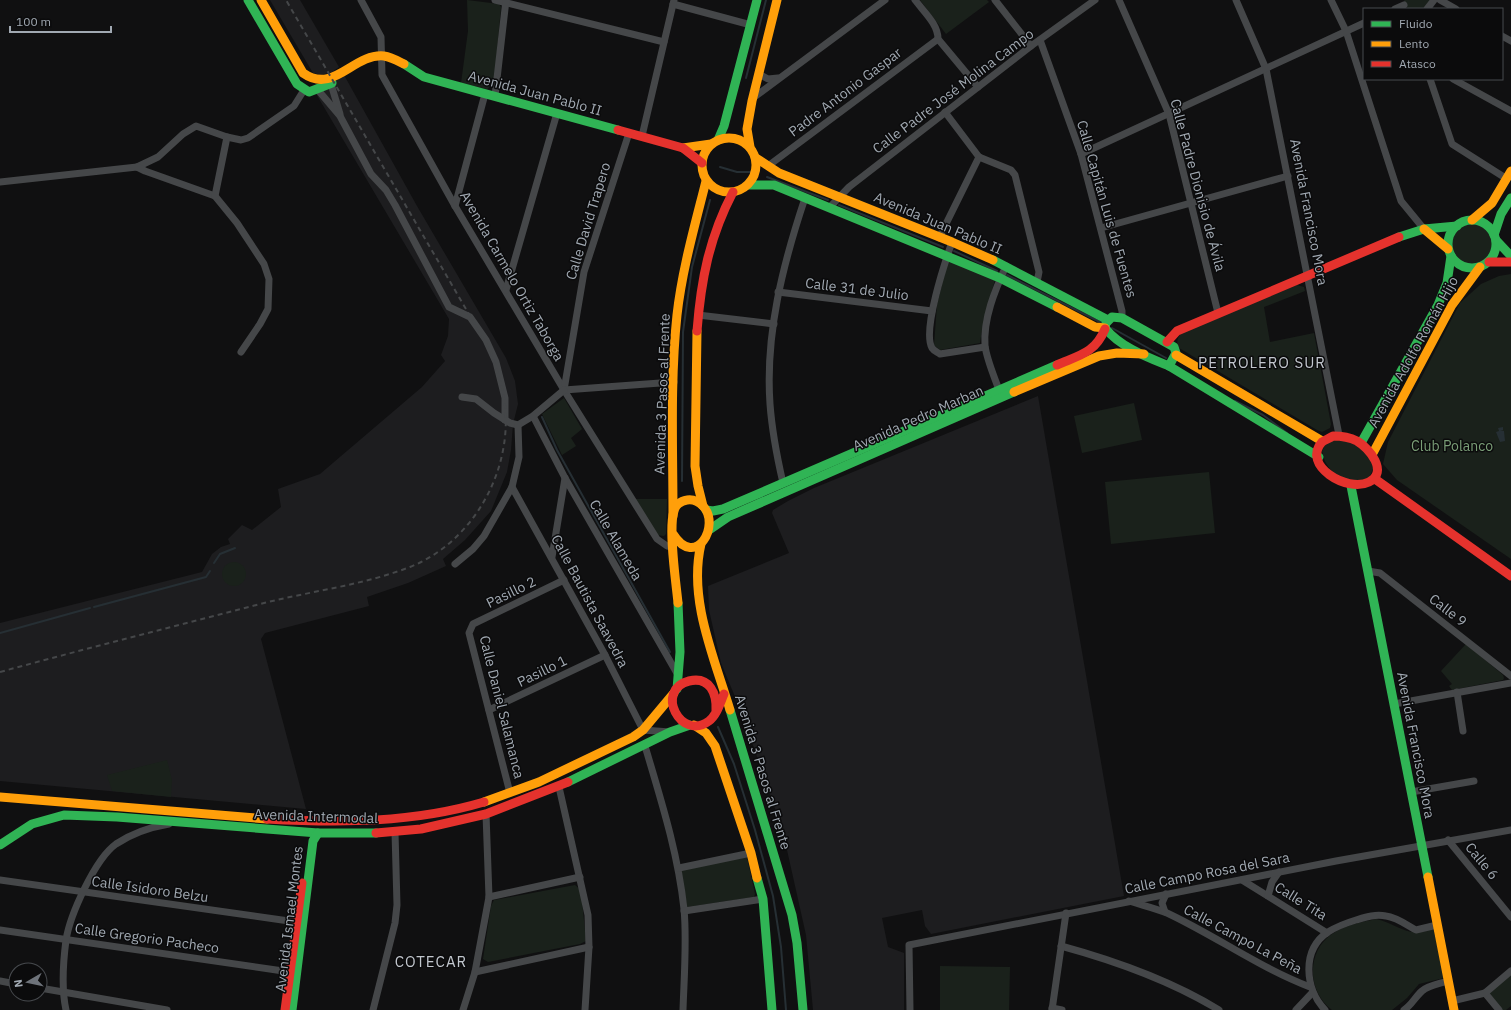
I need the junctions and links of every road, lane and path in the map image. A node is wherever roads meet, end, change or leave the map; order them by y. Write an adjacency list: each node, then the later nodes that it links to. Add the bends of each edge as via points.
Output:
1 (248, 0): 24 (main road)
2 (261, 0): 22 (main road)
3 (361, 0): 29 (street, Avenida Carmelo Ortiz Taborga, via 381,37)
4 (495, 0): 16 (street)
5 (757, 0): 21 (main road)
6 (777, 0): 31 (main road)
7 (885, 0): 32 (street)
8 (915, 0): 25 (street, via 934,24)
9 (995, 0): 28 (street)
10 (1095, 0): 26 (street, Calle Padre José Molina Campo)
11 (1119, 0): 44 (street, Calle Padre Dionisio de Ávila)
12 (1236, 0): 30 (street, Avenida Francisco Mora)
13 (1331, 0): 23 (street)
14 (1434, 0): 18 (street)
15 (1440, 0): 19 (street)
16 (506, 1): 27 (street); 39 (street)
17 (674, 2): 21 (street); 27 (street)
18 (1428, 8)
19 (1454, 8)
20 (1363, 23): 23 (street)
21 (750, 26): 49 (main road, via 724,126)
22 (277, 27): 24 (main road); 29 (main road, via 303,73 312,80 323,81 364,59)
23 (1346, 31): 30 (street); 75 (street, via 1401,201)
24 (267, 33): 37 (main road, via 297,84)
25 (938, 39): 36 (street); 56 (street, Padre Antonio Gaspar)
26 (1040, 40): 28 (street, Calle Padre José Molina Campo); 52 (street, Calle Capitán Luis de Fuentes)
27 (664, 42): 47 (street)
28 (1031, 46): 36 (street, Calle Padre José Molina Campo)
29 (378, 57): 35 (main road); 39 (main road, Avenida Juan Pablo II, via 400,63 424,77); 69 (street, Avenida Carmelo Ortiz Taborga, via 382,74)
30 (1266, 69): 44 (street); 59 (street, Avenida Francisco Mora)
31 (759, 74): 32 (street, via 768,79); 40 (main road)
32 (779, 78): 40 (street)
33 (1430, 80): 58 (street, via 1452,144)
34 (1456, 80): 41 (street)
35 (331, 84): 38 (main road); 45 (street)
36 (978, 87): 42 (street, Calle Padre José Molina Campo)
37 (304, 90): 38 (main road); 48 (street, via 294,106 252,136 241,140)
38 (318, 90): 45 (street)
39 (490, 95): 43 (main road, Avenida Juan Pablo II); 69 (street)
40 (753, 98): 50 (main road, via 747,129)
41 (1511, 111)
42 (945, 112): 53 (street); 66 (street, Calle Padre José Molina Campo, via 849,187)
43 (557, 113): 46 (main road, Avenida Juan Pablo II); 89 (street)
44 (1169, 114): 52 (street); 68 (street, Calle Padre Dionisio de Ávila)
45 (340, 116): 108 (street, via 371,174 386,190 395,205 449,307 470,317 486,340 496,362 505,398)
46 (629, 132): 47 (main road, Avenida Juan Pablo II); 104 (street, Calle David Trapero, via 584,272)
47 (642, 136): 51 (main road, Avenida Juan Pablo II)
48 (227, 137): 57 (street, via 201,127 191,127 158,157); 64 (street)
49 (715, 142): 50 (main road, via 732,138 745,142); 51 (main road, Avenida Juan Pablo II); 55 (main road, via 706,149)
50 (750, 147): 54 (main road)
51 (682, 148): 55 (main road, Avenida Juan Pablo II)
52 (1081, 154): 74 (street, Calle Capitán Luis de Fuentes)
53 (979, 157): 76 (street); 88 (street, via 1011,170 1015,175 1039,272)
54 (756, 158): 56 (main road, Avenida Juan Pablo II); 62 (main road, via 755,176)
55 (702, 163): 60 (main road)
56 (768, 166): 66 (main road, Avenida Juan Pablo II)
57 (138, 167): 61 (street); 64 (street, via 145,172)
58 (1509, 175): 71 (main road); 72 (main road, via 1492,203)
59 (1288, 176): 68 (street); 86 (street, Avenida Francisco Mora)
60 (706, 181): 63 (main road, via 718,190); 103 (main road, Avenida 3 Pasos al Frente, via 682,279 674,352)
61 (0, 182)
62 (748, 186): 63 (main road); 65 (main road, Avenida Juan Pablo II, via 774,185)
63 (733, 192): 93 (main road, via 722,211 711,242)
64 (215, 196): 99 (street, via 257,251 269,279 268,309)
65 (805, 198): 70 (main road, Avenida Juan Pablo II); 90 (street, via 789,246)
66 (840, 198): 70 (street, Calle Padre José Molina Campo); 76 (main road, Avenida Juan Pablo II)
67 (1511, 198): 71 (main road)
68 (1190, 203): 74 (street); 92 (street, Calle Padre Dionisio de Ávila)
69 (455, 206): 89 (street, Avenida Carmelo Ortiz Taborga)
70 (830, 207): 80 (main road, Avenida Juan Pablo II)
71 (1501, 214): 77 (main road)
72 (1472, 220): 73 (main road); 77 (main road, via 1486,224)
73 (1457, 226): 75 (main road); 79 (main road, via 1449,236)
74 (1100, 228): 94 (street, Calle Capitán Luis de Fuentes)
75 (1424, 229): 79 (main road); 86 (main road, via 1388,240)
76 (939, 238): 78 (main road, Avenida Juan Pablo II)
77 (1495, 238): 81 (main road); 82 (main road, via 1494,256)
78 (952, 242): 80 (street); 84 (main road, Avenida Juan Pablo II)
79 (1450, 252): 85 (main road, via 1456,262 1463,267); 112 (main road, Avenida Adolfo Román Hijo, via 1447,283 1438,304)
80 (947, 256): 87 (main road, Avenida Juan Pablo II); 91 (street)
81 (1511, 256)
82 (1489, 262): 83 (main road); 85 (main road)
83 (1511, 262)
84 (1006, 266): 87 (street); 88 (main road, Avenida Juan Pablo II)
85 (1480, 267): 113 (main road, Avenida Adolfo Román Hijo, via 1452,305)
86 (1308, 275): 92 (main road); 110 (street, Avenida Francisco Mora)
87 (1000, 278): 96 (main road, Avenida Juan Pablo II, via 1095,327); 98 (street, via 987,321)
88 (1037, 282): 96 (main road, Avenida Juan Pablo II)
89 (506, 290): 104 (street, Avenida Carmelo Ortiz Taborga)
90 (778, 292): 91 (street, Calle 31 de Julio); 95 (street)
91 (932, 312): 98 (street, via 930,342 933,350 940,354)
92 (1218, 313): 97 (main road, via 1177,331)
93 (698, 315): 95 (street); 120 (main road, via 696,475 698,492)
94 (1122, 318): 96 (main road, via 1112,317); 97 (main road)
95 (774, 324): 117 (street, via 770,363 770,404 774,444)
96 (1106, 326): 100 (main road, via 1112,336); 105 (main road, Avenida Pedro Marban, via 1100,341 1091,350)
97 (1167, 342): 101 (main road, via 1174,347)
98 (985, 347): 105 (street)
99 (241, 352)
100 (1144, 354): 102 (main road); 122 (main road, Avenida Pedro Marban, via 1120,352 1099,356 728,517)
101 (1176, 355): 102 (main road); 111 (main road)
102 (1169, 366): 114 (main road)
103 (674, 382): 104 (street); 121 (main road, Avenida 3 Pasos al Frente)
104 (564, 390): 107 (street); 125 (street, Avenida Carmelo Ortiz Taborga, via 657,539 662,544)
105 (999, 390): 117 (main road, Avenida Pedro Marban)
106 (462, 397): 108 (street, via 476,399)
107 (533, 416): 109 (street); 115 (street, Calle Alameda)
108 (505, 420): 109 (street)
109 (518, 425): 119 (street, via 519,457)
110 (1339, 435): 111 (main road); 112 (main road)
111 (1322, 441): 114 (main road)
112 (1361, 443): 113 (main road)
113 (1373, 453): 116 (main road, via 1377,468)
114 (1318, 458): 118 (main road, via 1322,467 1335,481)
115 (565, 478): 126 (street); 133 (street, Calle Alameda)
116 (1375, 479): 118 (main road, via 1368,484); 129 (main road)
117 (783, 482): 120 (main road, Avenida Pedro Marban, via 724,509 713,511)
118 (1351, 486): 128 (main road, Avenida Francisco Mora)
119 (512, 487): 126 (street, Calle Bautista Saavedra); 127 (street, via 484,536)
120 (705, 508): 121 (main road, via 693,500 682,502 677,505); 122 (main road, via 710,523)
121 (673, 516): 123 (main road)
122 (709, 530): 124 (main road)
123 (673, 534): 124 (main road, via 682,546 692,548); 125 (main road)
124 (701, 544): 139 (main road, Avenida 3 Pasos al Frente, via 698,560 701,605 705,629)
125 (673, 547): 133 (main road, via 680,640)
126 (552, 557): 130 (street, Calle Bautista Saavedra)
127 (455, 564)
128 (1368, 571): 134 (street, Calle 9, via 1380,573); 140 (main road, Avenida Francisco Mora)
129 (1511, 576)
130 (564, 580): 131 (street, Pasillo 2, via 473,624); 132 (street, Calle Bautista Saavedra)
131 (470, 628): 141 (street, Calle Daniel Salamanca, via 469,633)
132 (605, 654): 141 (street, Pasillo 1); 144 (street, Calle Bautista Saavedra)
133 (678, 675): 137 (main road)
134 (1511, 676)
135 (1511, 683): 138 (street)
136 (708, 684): 137 (main road, via 691,680); 139 (main road); 142 (main road, via 717,699)
137 (676, 691): 143 (main road, via 672,700 675,713 678,718); 144 (main road, Avenida Intermodal)
138 (1457, 692): 140 (street); 145 (street)
139 (724, 694): 142 (main road); 206 (main road, Avenida 3 Pasos al Frente, via 792,915)
140 (1394, 704): 150 (main road, Avenida Francisco Mora)
141 (489, 710): 151 (street, Calle Daniel Salamanca)
142 (716, 711): 143 (main road, via 707,722)
143 (692, 725): 146 (main road, Avenida Intermodal); 164 (main road, via 706,733 715,746)
144 (643, 730): 146 (street); 151 (main road, Avenida Intermodal, via 555,776)
145 (1463, 730)
146 (670, 732): 147 (main road, Avenida Intermodal)
147 (645, 746): 149 (main road, Avenida Intermodal); 165 (street)
148 (1474, 781): 150 (street)
149 (559, 787): 154 (main road, Avenida Intermodal); 167 (street)
150 (1411, 792): 162 (main road, Avenida Francisco Mora)
151 (510, 793): 153 (main road, Avenida Intermodal)
152 (0, 797): 153 (main road, Avenida Intermodal, via 185,814 318,822 394,820)
153 (441, 813): 156 (main road)
154 (486, 814): 156 (main road, Avenida Intermodal); 173 (street)
155 (178, 822): 159 (main road, Avenida Intermodal); 163 (main road, Avenida Intermodal, via 64,815 32,824); 170 (street, via 144,830 116,844 99,861)
156 (443, 824): 158 (main road, Avenida Intermodal)
157 (1511, 830): 161 (street, Calle Campo Rosa del Sara)
158 (395, 832): 160 (main road, Avenida Intermodal); 201 (street, via 395,923)
159 (306, 833): 160 (main road, Avenida Intermodal); 180 (main road, Avenida Ismael Montes, via 308,841)
160 (318, 833): 200 (main road, Avenida Ismael Montes, via 313,841)
161 (1448, 840): 162 (street, Calle Campo Rosa del Sara); 179 (street, Calle 6)
162 (1421, 844): 166 (street, Calle Campo Rosa del Sara); 181 (main road, Avenida Francisco Mora)
163 (0, 845)
164 (751, 853): 165 (street); 174 (main road)
165 (679, 868): 176 (street)
166 (1279, 872): 169 (street, Calle Campo Rosa del Sara); 172 (street, via 1272,882)
167 (580, 877): 173 (street); 186 (street, via 588,915)
168 (0, 880): 170 (street, Calle Isidoro Belzu)
169 (1242, 880): 171 (street, Calle Campo Rosa del Sara); 172 (street, Calle Tita)
170 (83, 892): 180 (street, Calle Isidoro Belzu); 184 (street)
171 (1166, 894): 175 (street, Calle Campo Rosa del Sara); 177 (street, Calle Campo La Peña, via 1162,903)
172 (1268, 896): 183 (street, Calle Tita)
173 (489, 897): 189 (street)
174 (762, 899): 176 (street); 205 (main road)
175 (1128, 901): 177 (street, Calle Campo La Peña); 178 (street, Calle Campo Rosa del Sara)
176 (684, 911): 204 (street)
177 (1165, 912): 192 (street, Calle Campo La Peña)
178 (1066, 913): 185 (street); 207 (street, Calle Campo Rosa del Sara, via 909,945)
179 (1511, 917)
180 (296, 922): 188 (main road, Avenida Ismael Montes)
181 (1437, 925): 183 (street, via 1416,930 1392,917 1373,915); 190 (main road, Avenida Francisco Mora)
182 (0, 930): 184 (street, Calle Gregorio Pacheco)
183 (1327, 933): 192 (street, via 1317,944 1311,957 1308,971)
184 (66, 939): 188 (street, Calle Gregorio Pacheco); 193 (street)
185 (1061, 946): 196 (street); 209 (street, via 1136,969)
186 (589, 947): 189 (street); 203 (street)
187 (1511, 971): 194 (street)
188 (290, 972): 199 (main road, Avenida Ismael Montes)
189 (475, 972): 202 (street)
190 (1448, 981): 195 (main road, Avenida Francisco Mora); 212 (street, via 1422,991)
191 (48, 989): 193 (street)
192 (1311, 990): 210 (street); 211 (street)
193 (62, 992): 197 (street); 198 (street)
194 (1485, 993): 195 (street); 213 (street)
195 (1453, 1005)
196 (1052, 1009): 208 (street)
197 (66, 1010)
198 (168, 1010)
199 (285, 1010)
200 (292, 1010)
201 (373, 1010)
202 (463, 1010)
203 (585, 1010)
204 (683, 1010)
205 (772, 1010)
206 (803, 1010)
207 (910, 1010)
208 (1062, 1010)
209 (1219, 1010)
210 (1296, 1010)
211 (1325, 1010)
212 (1404, 1010)
213 (1499, 1010)

